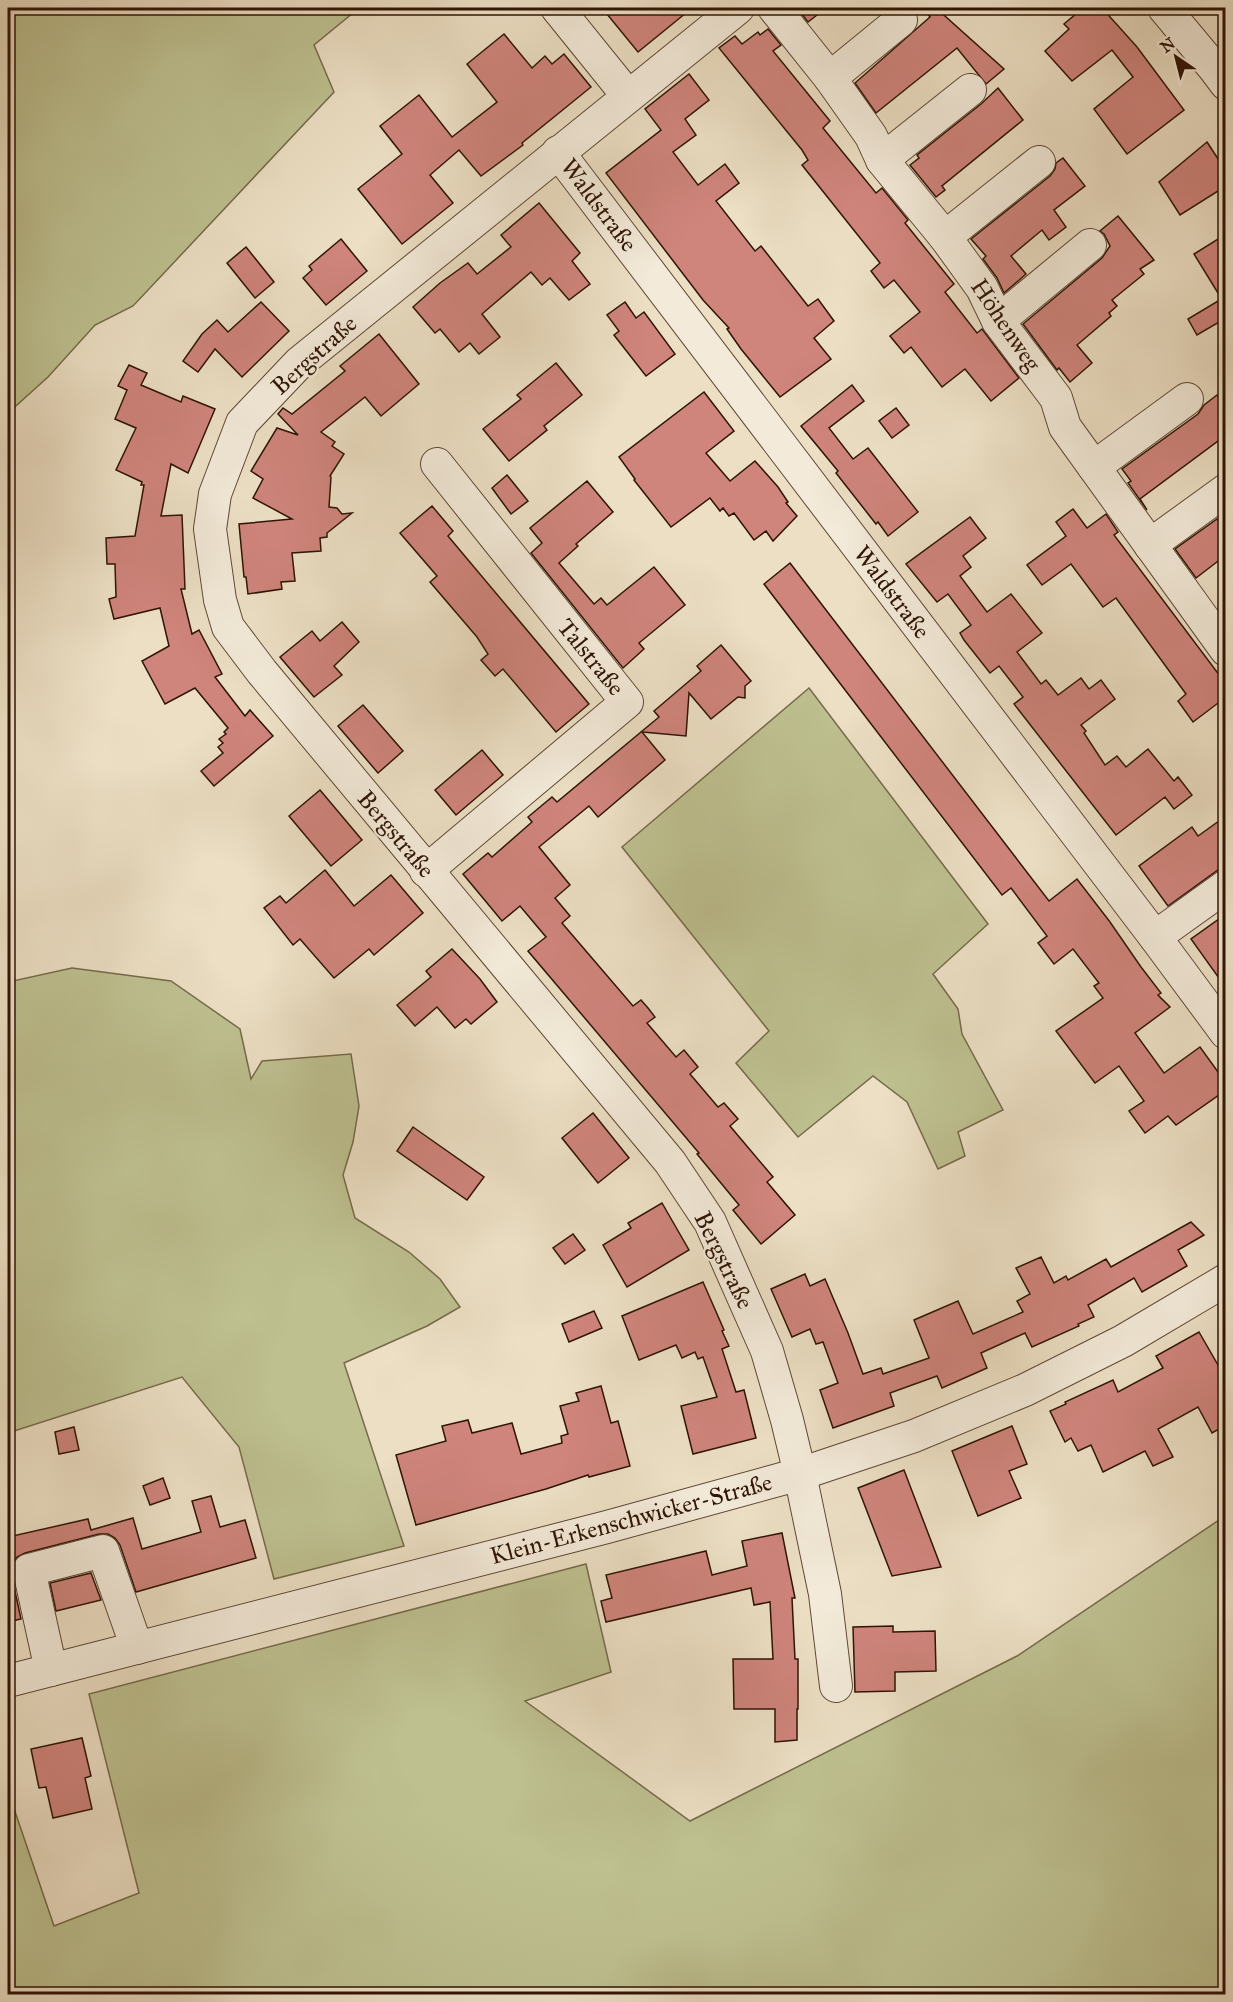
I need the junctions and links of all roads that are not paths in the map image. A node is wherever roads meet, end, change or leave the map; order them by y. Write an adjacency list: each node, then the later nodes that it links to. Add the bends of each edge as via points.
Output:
1 (557, 8): 9 (street)
2 (738, 8): 9 (street, Bergstraße)
3 (774, 8): 6 (street, Höhenweg)
4 (1164, 8): 7 (street)
5 (901, 20): 6 (street)
6 (830, 78): 11 (street, Höhenweg, via 871,136)
7 (1226, 84)
8 (970, 90): 11 (street)
9 (628, 96): 10 (street, Bergstraße)
10 (558, 152): 23 (street, Bergstraße, via 299,363 242,423 215,494 210,529 228,627); 25 (street, Waldstraße)
11 (882, 160): 13 (street, Höhenweg)
12 (1039, 162): 13 (street)
13 (945, 237): 15 (street, Höhenweg, via 982,288)
14 (1089, 245): 15 (street)
15 (998, 321): 18 (street, Höhenweg, via 1056,398 1065,428)
16 (1187, 399): 18 (street)
17 (437, 464): 23 (street, Talstraße, via 627,702)
18 (1094, 467): 20 (street, Höhenweg)
19 (1226, 490): 20 (street)
20 (1149, 544): 21 (street, Höhenweg)
21 (1216, 614): 22 (street, Höhenweg)
22 (1226, 650)
23 (426, 871): 28 (street, Bergstraße, via 670,1162 711,1222 766,1351)
24 (1226, 886): 25 (street)
25 (1155, 937): 26 (street, Waldstraße)
26 (1226, 1034)
27 (1226, 1280): 28 (street, Klein-Erkenschwicker-Straße, via 1123,1341 1025,1390 914,1436)
28 (800, 1474): 29 (street, Klein-Erkenschwicker-Straße); 32 (street, Bergstraße, via 825,1594)
29 (137, 1648): 30 (street, Klein-Erkenschwicker-Straße); 30 (street, via 104,1551 29,1570)
30 (51, 1670): 31 (street, Klein-Erkenschwicker-Straße)
31 (8, 1681)
32 (836, 1686)

